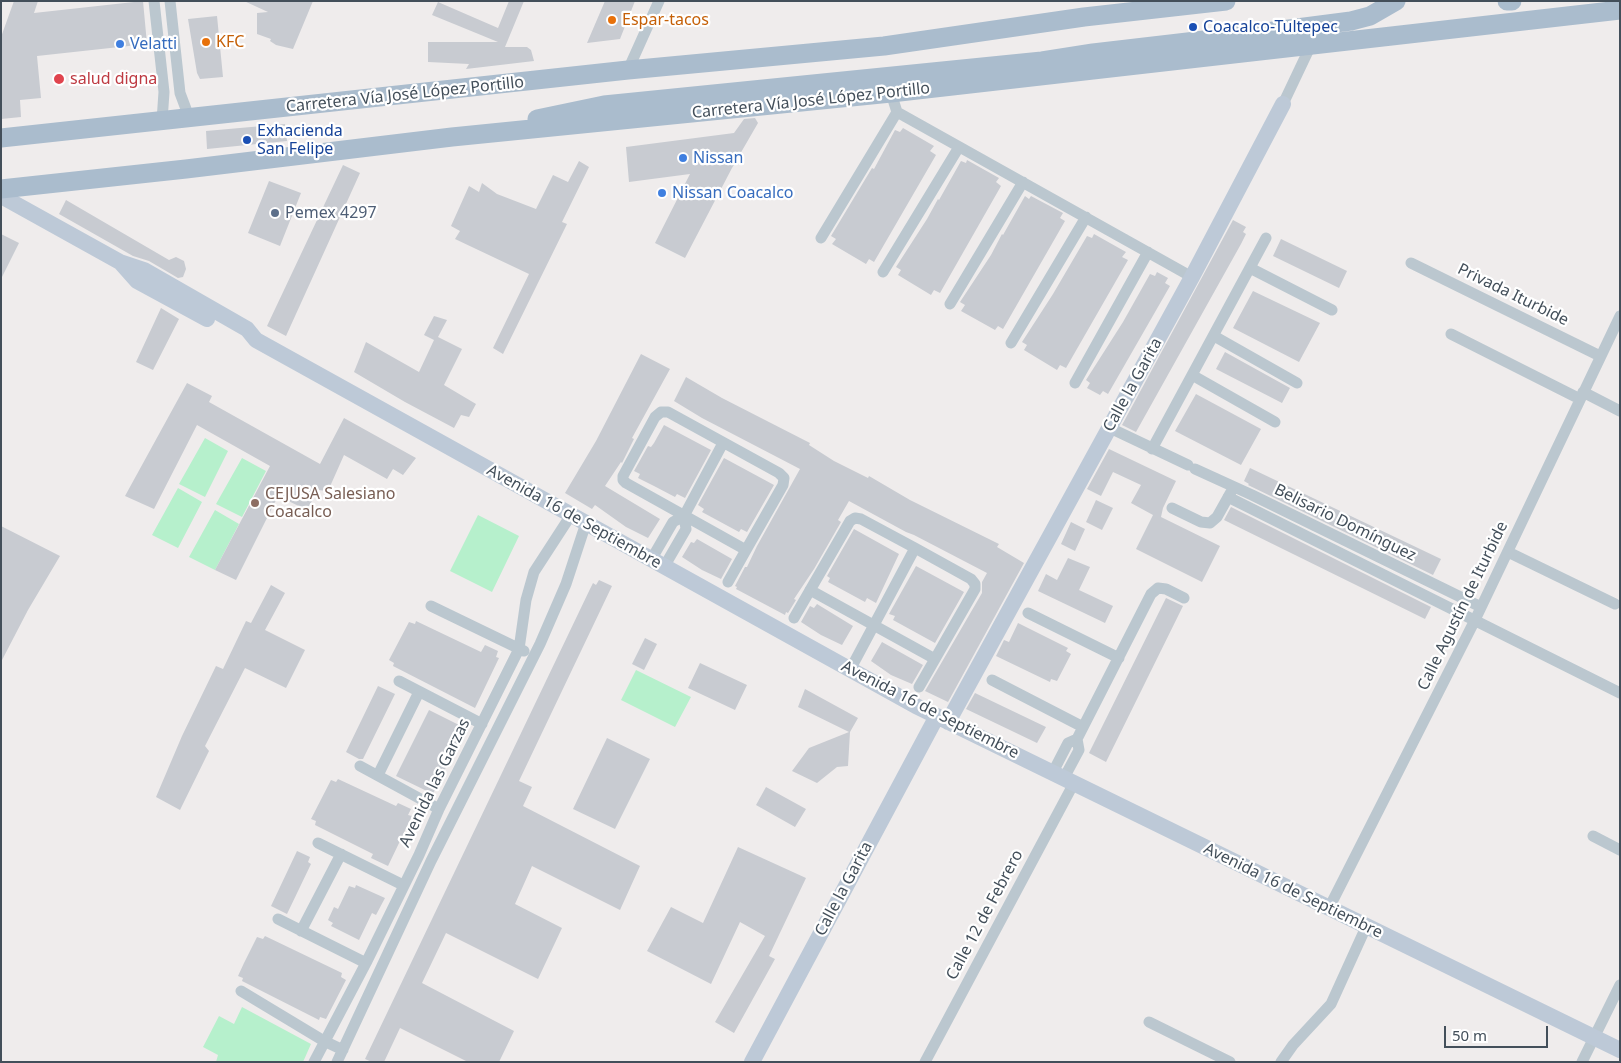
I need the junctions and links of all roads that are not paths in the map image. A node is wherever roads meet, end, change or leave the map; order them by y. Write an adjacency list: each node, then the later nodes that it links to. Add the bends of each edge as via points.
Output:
1 (154, 1): 15 (street, via 164,92)
2 (170, 1): 14 (street, via 180,93)
3 (659, 1): 10 (street)
4 (1226, 1): 10 (main road, Carretera Vía José López Portillo, via 1084,17 874,47)
5 (1396, 1): 16 (main road, via 1370,16 1350,22 1042,61 604,105)
6 (1507, 1): 7 (main road)
7 (1512, 1)
8 (1620, 10): 9 (main road, Carretera Vía José López Portillo)
9 (1312, 45): 11 (main road, Carretera Vía José López Portillo); 12 (street, Calle la Garita)
10 (628, 70): 14 (main road, Carretera Vía José López Portillo)
11 (891, 93): 13 (street); 16 (main road, Carretera Vía José López Portillo)
12 (1282, 104): 29 (main road, Calle la Garita)
13 (897, 112): 18 (street); 23 (street)
14 (190, 117): 15 (main road, Carretera Vía José López Portillo)
15 (162, 121): 17 (main road, Carretera Vía José López Portillo)
16 (452, 137): 20 (main road, Carretera Vía José López Portillo)
17 (1, 138)
18 (959, 146): 19 (street); 28 (street)
19 (1023, 182): 22 (street); 30 (street)
20 (1, 189)
21 (1, 196): 49 (main road, Avenida 16 de Septiembre, via 120,262 138,281 240,337 256,340)
22 (1086, 217): 25 (street); 35 (street)
23 (821, 238)
24 (1266, 238): 27 (street)
25 (1148, 252): 29 (street); 38 (street)
26 (1411, 263): 36 (street, Privada Iturbide)
27 (1250, 268): 31 (street); 34 (street)
28 (883, 272)
29 (1192, 276): 43 (main road, Calle la Garita)
30 (950, 304)
31 (1332, 310)
32 (1620, 316): 36 (street, Calle Agustín de Iturbide)
33 (1451, 334): 40 (street)
34 (1214, 336): 37 (street); 39 (street)
35 (1011, 343)
36 (1600, 356): 40 (street, Calle Agustín de Iturbide)
37 (1192, 375): 42 (street); 45 (street)
38 (1075, 383)
39 (1297, 383)
40 (1582, 395): 41 (street); 54 (street, Calle Agustín de Iturbide)
41 (1620, 411)
42 (1275, 422)
43 (1110, 428): 45 (street, Belisario Domínguez); 76 (main road, Calle la Garita)
44 (723, 443): 50 (street); 50 (street, via 668,412 661,412 655,417 623,476 626,483); 53 (street, via 784,478)
45 (1152, 449): 46 (street, Belisario Domínguez)
46 (1234, 486): 47 (street); 61 (street, Belisario Domínguez)
47 (1228, 497): 48 (street, via 1210,523); 64 (street, Belisario Domínguez)
48 (1172, 508)
49 (571, 515): 51 (main road, Avenida 16 de Septiembre); 66 (street, Avenida las Garzas, via 534,572)
50 (684, 516): 53 (street); 55 (street, via 686,529)
51 (586, 523): 55 (main road, Avenida 16 de Septiembre); 67 (street, Avenida las Garzas, via 566,584)
52 (915, 548): 57 (street, via 861,518 855,518 850,521); 65 (street); 69 (street, via 975,584)
53 (746, 550): 56 (street)
54 (1508, 552): 59 (street); 61 (street, Calle Agustín de Iturbide)
55 (658, 563): 70 (main road, Avenida 16 de Septiembre)
56 (728, 582)
57 (810, 590): 63 (street); 65 (street)
58 (1184, 598): 68 (street, Calle 12 de Febrero, via 1158,588 1151,594)
59 (1615, 604)
60 (431, 606): 66 (street)
61 (1481, 607): 64 (street, Calle Agustín de Iturbide)
62 (1028, 613): 68 (street)
63 (794, 618)
64 (1475, 620): 75 (street, Belisario Domínguez); 90 (street, Calle Agustín de Iturbide)
65 (874, 626): 69 (street); 70 (street)
66 (519, 649): 67 (street); 77 (street, Avenida las Garzas)
67 (534, 656): 88 (street, Avenida las Garzas)
68 (1119, 658): 78 (street, Calle 12 de Febrero)
69 (935, 659): 73 (street)
70 (850, 670): 76 (main road, Avenida 16 de Septiembre)
71 (992, 680): 78 (street)
72 (399, 681): 74 (street)
73 (919, 687)
74 (419, 692): 77 (street); 80 (street)
75 (1620, 693)
76 (943, 719): 81 (main road, Avenida 16 de Septiembre); 104 (main road, Calle la Garita)
77 (482, 724): 82 (street, Avenida las Garzas)
78 (1083, 728): 81 (street, Calle 12 de Febrero, via 1078,739 1079,750)
79 (360, 766): 80 (street)
80 (378, 775): 82 (street)
81 (1063, 778): 90 (main road, Avenida 16 de Septiembre); 105 (street, Calle 12 de Febrero)
82 (439, 809): 87 (street, Avenida las Garzas)
83 (1593, 836): 85 (street)
84 (318, 843): 86 (street)
85 (1620, 850)
86 (341, 854): 89 (street); 93 (street)
87 (419, 855): 88 (street); 89 (street, Avenida las Garzas)
88 (431, 861): 100 (street, Avenida las Garzas)
89 (403, 885): 94 (street, Avenida las Garzas)
90 (1329, 908): 92 (main road, Avenida 16 de Septiembre)
91 (278, 920): 93 (street)
92 (1366, 927): 98 (main road, Avenida 16 de Septiembre); 107 (street, via 1331,1004)
93 (301, 931): 94 (street)
94 (366, 963): 99 (street, Avenida las Garzas)
95 (1620, 985): 98 (street)
96 (240, 991): 99 (street)
97 (1149, 1022): 106 (street)
98 (1593, 1036): 101 (main road, Avenida 16 de Septiembre); 108 (street)
99 (324, 1041): 100 (street); 102 (street, Avenida las Garzas)
100 (343, 1050): 103 (street, Avenida las Garzas)
101 (1620, 1050)
102 (314, 1062)
103 (337, 1062)
104 (752, 1062)
105 (925, 1062)
106 (1230, 1062)
107 (1281, 1062)
108 (1582, 1062)

